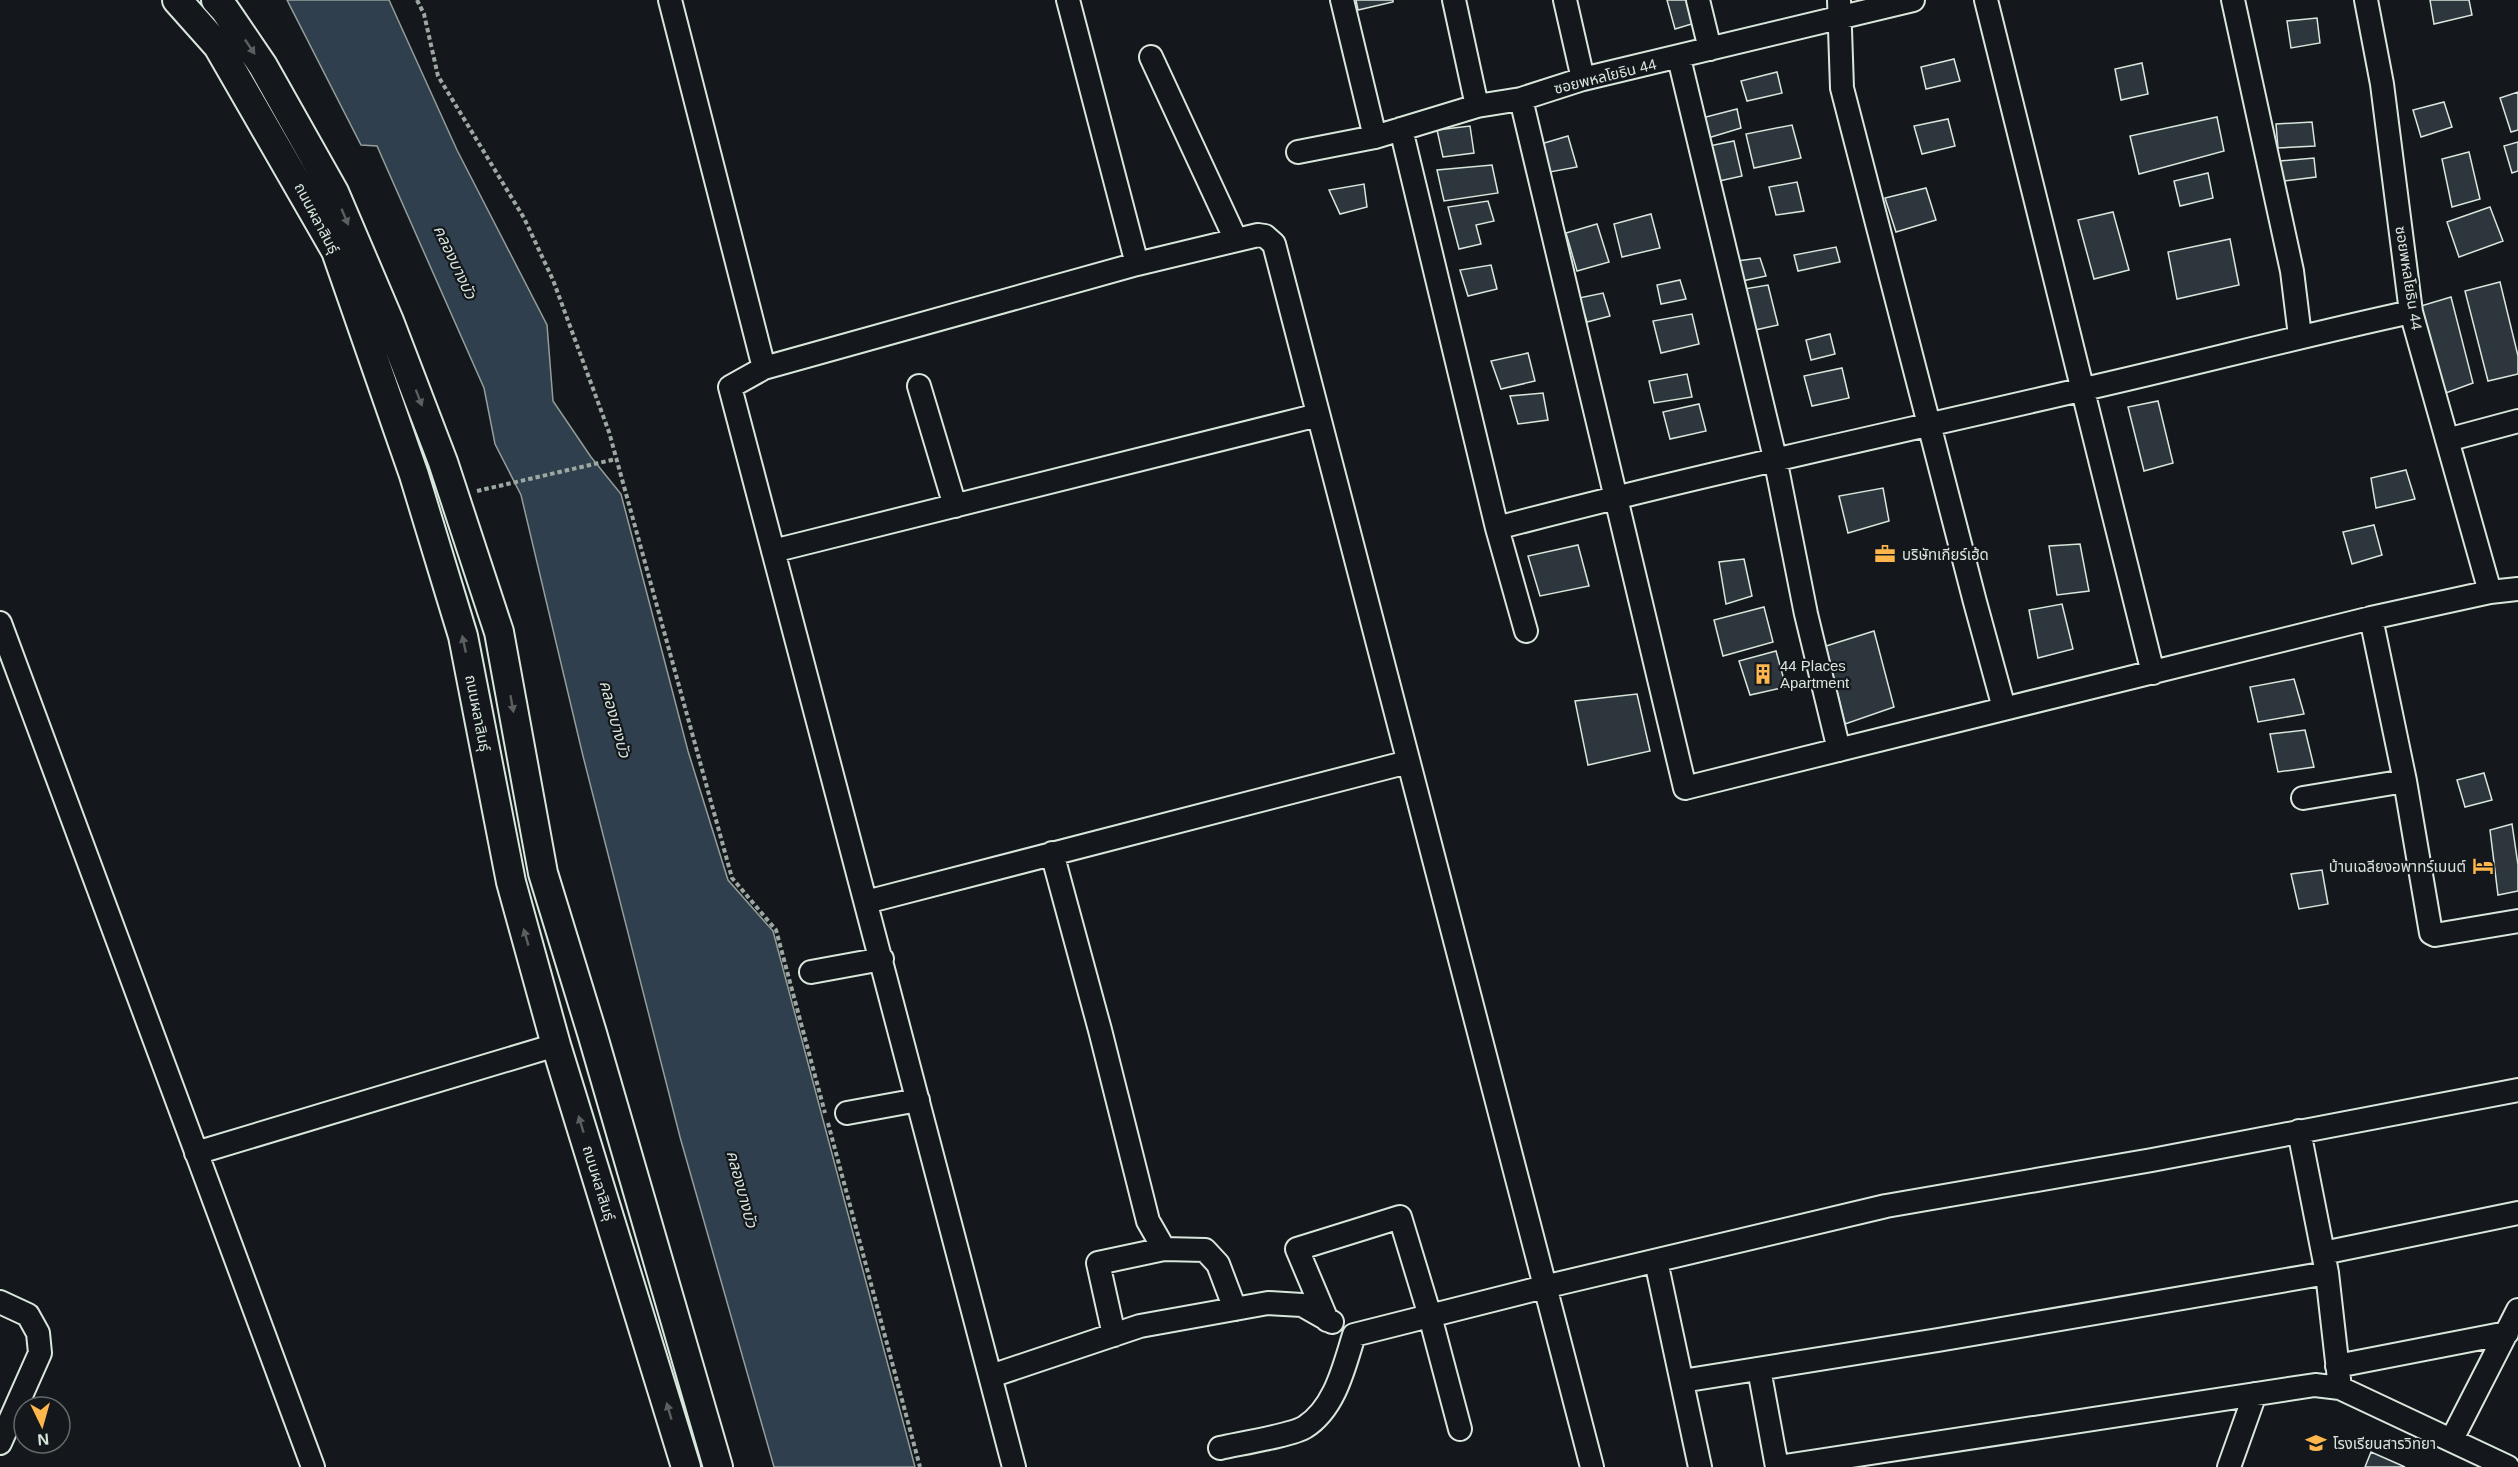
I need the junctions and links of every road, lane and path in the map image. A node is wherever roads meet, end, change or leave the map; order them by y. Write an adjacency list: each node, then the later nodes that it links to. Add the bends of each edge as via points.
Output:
1 (177, 0): 59 (main road, ถนนผลาสินธุ์, one-way to 1, via 511,882 463,636 414,475 336,251 218,46)
2 (216, 0): 37 (main road, ถนนผลาสินธุ์, one-way to 37, via 263,66 334,192 389,321)
3 (417, 0): 36 (path, via 424,14 438,76 524,218 553,280)
4 (670, 0): 28 (street)
5 (1068, 0): 25 (street)
6 (1342, 0): 22 (street)
7 (1454, 0): 20 (street)
8 (1565, 0): 18 (street)
9 (1698, 0): 15 (street)
10 (1912, 0): 14 (street, ซอยพหลโยธิน 44)
11 (1986, 0): 30 (street)
12 (2233, 0): 27 (street, via 2292,271)
13 (2366, 0): 26 (street, ซอยพหลโยธิน 44, via 2382,84)
14 (1839, 8): 15 (street, ซอยพหลโยธิน 44); 33 (street, via 1842,88)
15 (1710, 49): 17 (street, ซอยพหลโยธิน 44)
16 (1151, 57): 24 (street)
17 (1679, 58): 18 (street, ซอยพหลโยธิน 44); 35 (street)
18 (1583, 79): 19 (street, ซอยพหลโยธิน 44)
19 (1521, 99): 20 (street, ซอยพหลโยธิน 44); 38 (street)
20 (1478, 106): 21 (street, ซอยพหลโยธิน 44)
21 (1401, 129): 22 (street, ซอยพหลโยธิน 44); 40 (street)
22 (1375, 137): 23 (street, ซอยพหลโยธิน 44)
23 (1299, 152)
24 (1236, 240): 25 (street); 31 (street, via 1258,235 1274,244)
25 (1137, 264): 28 (street)
26 (2411, 312): 27 (street); 34 (street, ซอยพหลโยธิน 44)
27 (2300, 336): 30 (street)
28 (764, 368): 41 (street, via 730,387)
29 (920, 386): 39 (street)
30 (2082, 389): 33 (street); 47 (street)
31 (1318, 415): 39 (street); 50 (street)
32 (2518, 421): 34 (street)
33 (1929, 424): 35 (street); 48 (street)
34 (2447, 440): 43 (street, ซอยพหลโยธิน 44)
35 (1775, 458): 38 (street); 49 (street, via 1806,614)
36 (616, 459): 37 (path); 90 (path, via 732,878 776,930)
37 (455, 496): 58 (main road, ถนนผลาสินธุ์, one-way to 58, via 499,632 543,873)
38 (1617, 496): 40 (street); 49 (street, via 1685,788)
39 (955, 506): 41 (street)
40 (1497, 528): 46 (street)
41 (773, 551): 54 (street)
42 (2518, 589): 43 (street)
43 (2490, 592): 44 (street)
44 (2371, 618): 47 (street); 51 (street)
45 (0, 623): 64 (street)
46 (1526, 631)
47 (2153, 673): 48 (street)
48 (2004, 708): 49 (street)
49 (1839, 750)
50 (1408, 762): 53 (street); 69 (street)
51 (2405, 781): 52 (street); 55 (street, via 2431,933)
52 (2303, 798)
53 (1052, 853): 54 (street); 66 (street, via 1148,1221)
54 (867, 902): 56 (street)
55 (2518, 921)
56 (882, 959): 57 (street); 61 (street)
57 (811, 972)
58 (592, 1033): 59 (main road); 89 (main road, ถนนผลาสินธุ์)
59 (556, 1045): 64 (street); 88 (main road, ถนนผลาสินธุ์, one-way to 59)
60 (2518, 1090): 63 (street)
61 (918, 1100): 62 (street); 79 (street)
62 (847, 1113)
63 (2299, 1131): 67 (street, via 1886,1206); 68 (street)
64 (196, 1153): 87 (street)
65 (2518, 1214): 68 (street)
66 (1164, 1249): 71 (street, via 1205,1250 1218,1264); 76 (street, via 1098,1263)
67 (1656, 1261): 69 (street); 81 (street)
68 (2325, 1263): 78 (street); 80 (street)
69 (1544, 1287): 73 (street); 92 (street)
70 (0, 1302): 85 (street, via 28,1315 38,1333 40,1353)
71 (1235, 1309): 74 (street, via 1268,1303 1302,1305); 76 (street, via 1140,1326)
72 (2518, 1310): 75 (street)
73 (1430, 1316): 74 (street, via 1400,1217 1297,1249); 77 (street); 83 (street)
74 (1327, 1320): 77 (street)
75 (2507, 1334): 80 (street); 84 (street)
76 (1114, 1335): 79 (street)
77 (1354, 1335): 86 (street, via 1325,1409 1304,1428)
78 (1759, 1369): 81 (street); 94 (street)
79 (991, 1376): 91 (street)
80 (2339, 1377): 82 (street, via 2315,1385); 84 (street)
81 (1682, 1381): 93 (street)
82 (2255, 1394): 94 (street); 95 (street)
83 (1460, 1429)
84 (2452, 1439): 96 (street)
85 (0, 1443)
86 (1220, 1448)
87 (313, 1467)
88 (686, 1467)
89 (718, 1467)
90 (920, 1467)
91 (1014, 1467)
92 (1592, 1467)
93 (1700, 1467)
94 (1778, 1467)
95 (2229, 1467)
96 (2508, 1467)

